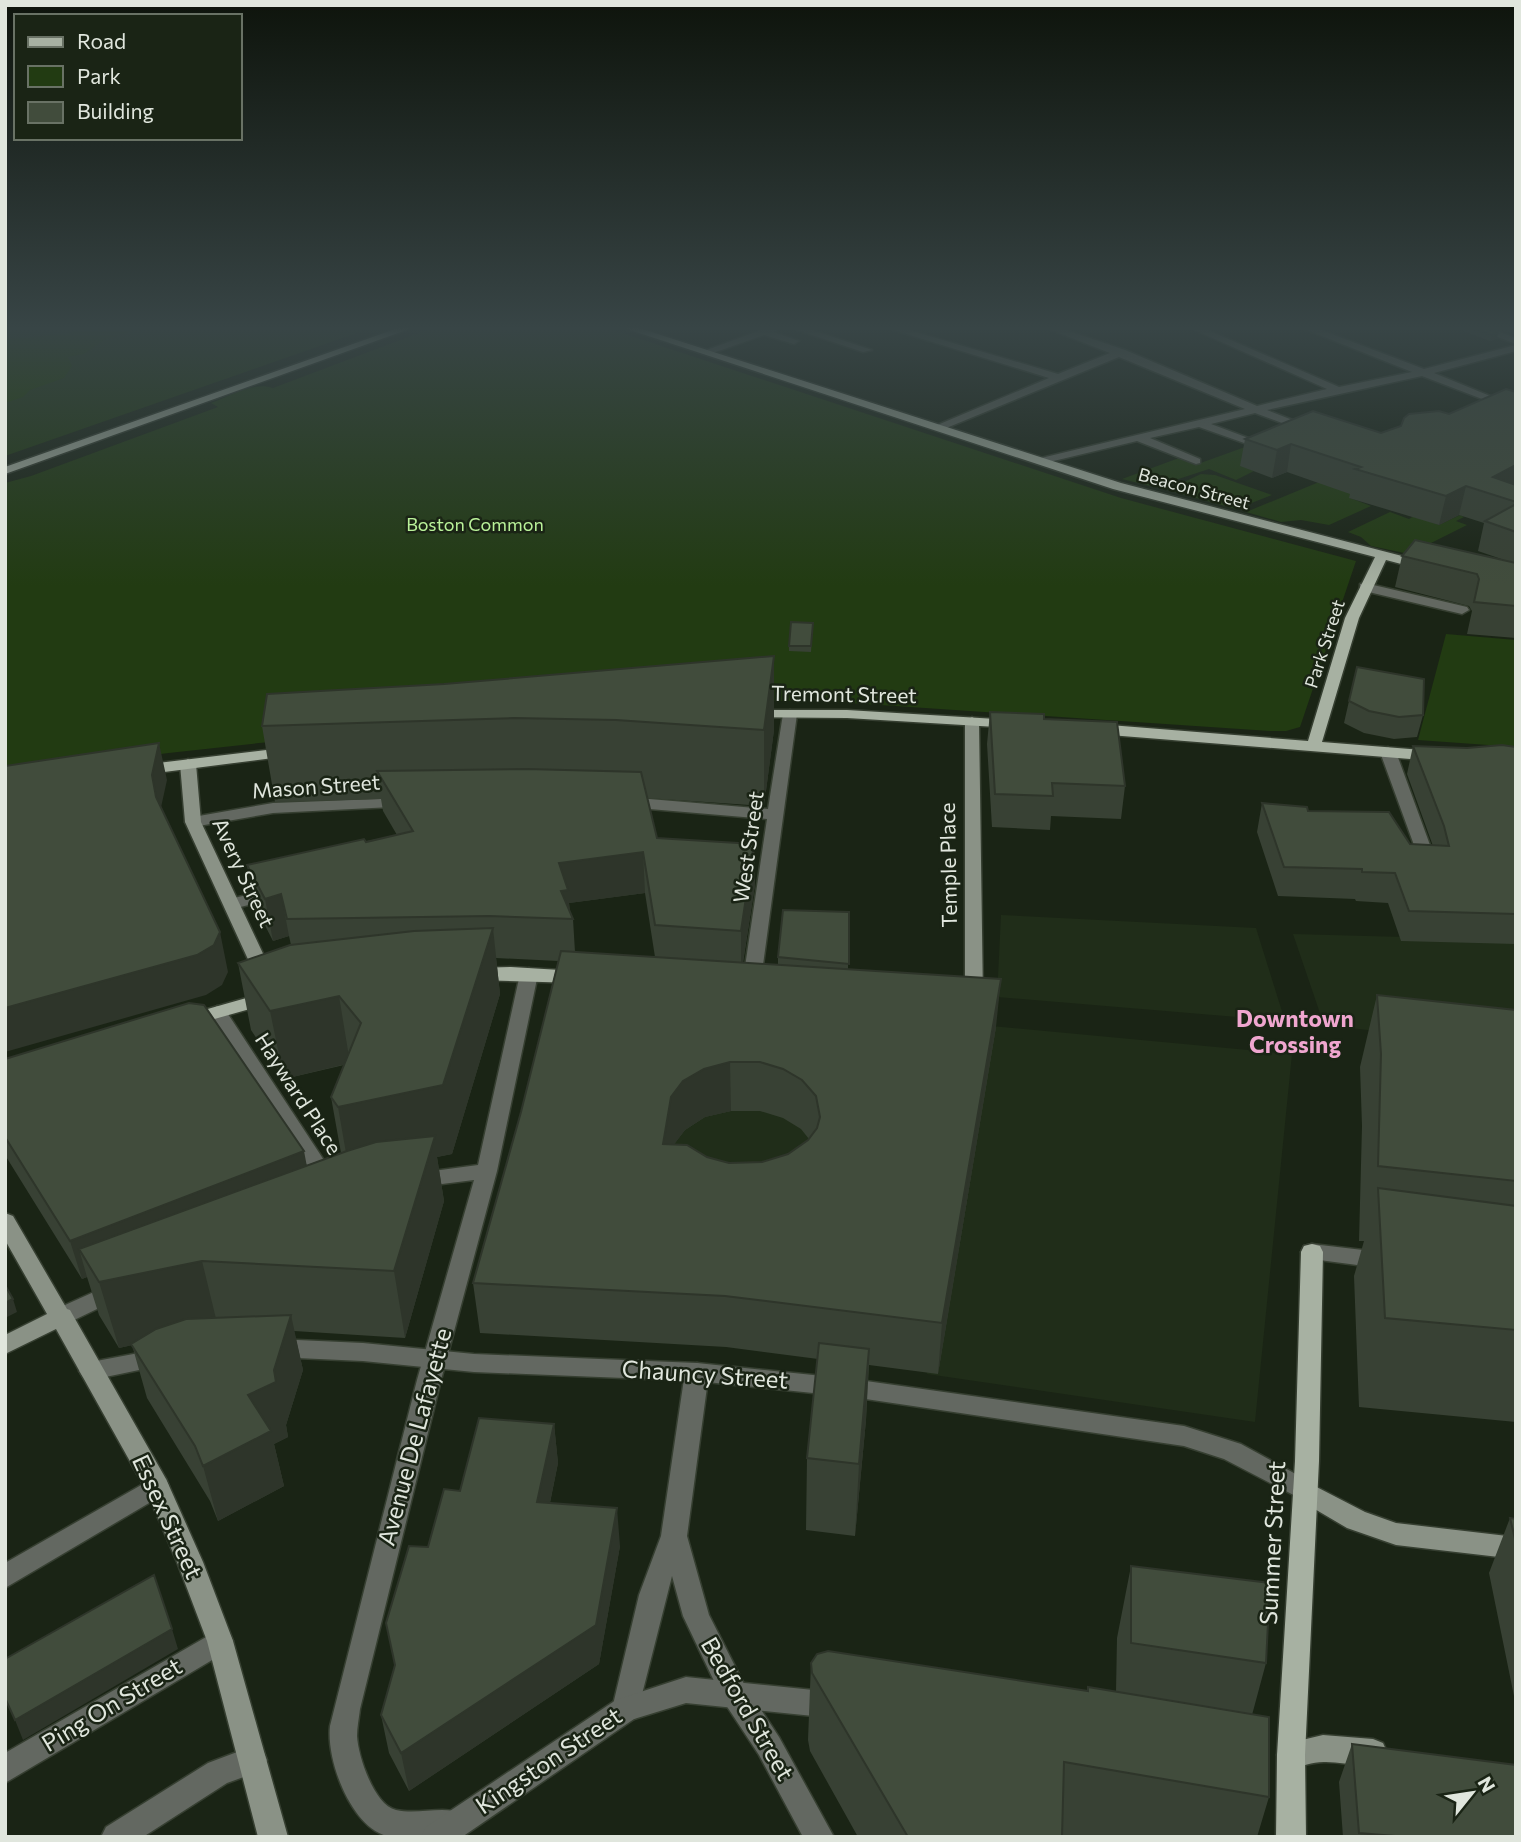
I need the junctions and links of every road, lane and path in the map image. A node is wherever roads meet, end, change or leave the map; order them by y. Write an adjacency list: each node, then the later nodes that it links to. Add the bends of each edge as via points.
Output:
1 (165, 414): 13 (main road)
2 (896, 414): 7 (main road, Beacon Street)
3 (972, 414): 7 (street)
4 (1239, 414): 6 (street)
5 (1267, 414): 8 (street)
6 (1199, 423): 9 (street); 10 (street)
7 (939, 428): 11 (main road, Beacon Street)
8 (1326, 436)
9 (1139, 438): 11 (street); 12 (street)
10 (1247, 441)
11 (1041, 461): 14 (main road, Beacon Street)
12 (1196, 461)
13 (5, 471)
14 (1381, 557): 15 (main road, Beacon Street); 16 (main road, Park Street)
15 (1438, 569)
16 (1365, 587): 17 (street); 23 (main road, Park Street)
17 (1462, 610)
18 (790, 713): 19 (main road, Tremont Street); 20 (main road, Tremont Street); 31 (street, West Street)
19 (737, 715)
20 (972, 721): 21 (main road, Tremont Street); 40 (main road, Temple Place)
21 (1032, 725)
22 (1086, 729): 23 (main road)
23 (1314, 745): 25 (main road)
24 (305, 751): 27 (main road)
25 (1388, 752): 26 (main road); 33 (street)
26 (1450, 757)
27 (188, 764): 28 (main road); 32 (main road, Avery Street)
28 (126, 771)
29 (611, 801): 31 (street)
30 (427, 802): 32 (street, Mason Street, via 273,808)
31 (777, 815): 39 (street, West Street)
32 (193, 821): 35 (main road, Avery Street)
33 (1426, 856)
34 (293, 888): 35 (street)
35 (232, 904): 41 (main road, Avery Street, via 281,995)
36 (463, 975): 37 (main road)
37 (529, 975): 38 (main road); 43 (street, Avenue De Lafayette)
38 (590, 978)
39 (752, 987)
40 (968, 1009)
41 (217, 1012): 42 (main road); 45 (street, Hayward Place)
42 (167, 1027)
43 (487, 1171): 44 (street); 54 (street, Avenue De Lafayette)
44 (397, 1185)
45 (340, 1200)
46 (5, 1220): 50 (main road, Essex Street)
47 (1312, 1252): 48 (street); 58 (main road, Summer Street)
48 (1406, 1263)
49 (138, 1281): 50 (street)
50 (62, 1316): 51 (main road); 55 (main road, Essex Street)
51 (5, 1345)
52 (253, 1347): 54 (street, Chauncy Street)
53 (184, 1354): 55 (street)
54 (436, 1360): 56 (street, Chauncy Street); 70 (street, Avenue De Lafayette, via 343,1735 352,1773 379,1818 390,1824)
55 (91, 1371): 57 (main road, Essex Street)
56 (697, 1371): 58 (street, Chauncy Street, via 852,1388 1184,1436 1232,1451); 59 (street, Bedford Street)
57 (157, 1486): 61 (street); 62 (main road, Essex Street)
58 (1305, 1491): 60 (main road, via 1356,1520 1396,1534); 67 (main road, Summer Street)
59 (674, 1536): 63 (street, Bedford Street, via 696,1616); 65 (street, Bedford Street, via 652,1595)
60 (1516, 1548)
61 (5, 1577)
62 (220, 1641): 68 (main road, Essex Street); 69 (street, Ping On Street)
63 (734, 1693): 64 (street, Kingston Street); 65 (street, Kingston Street, via 685,1690); 73 (street, Bedford Street)
64 (859, 1708)
65 (626, 1709): 70 (street, Kingston Street)
66 (1394, 1755): 67 (main road, via 1336,1748)
67 (1280, 1756): 74 (main road, Summer Street)
68 (253, 1760): 71 (street, via 218,1773); 72 (main road, Essex Street)
69 (5, 1769)
70 (446, 1830)
71 (116, 1837)
72 (273, 1837)
73 (819, 1837)
74 (1291, 1837)

